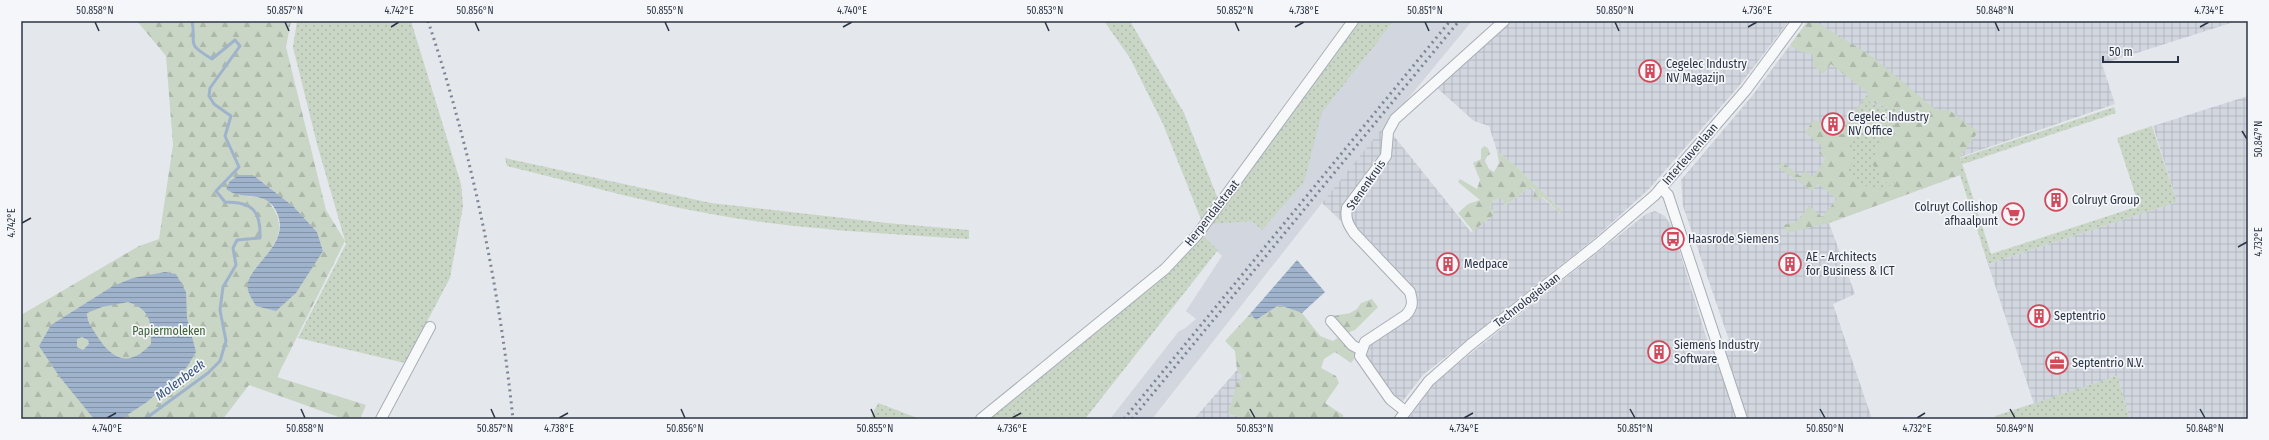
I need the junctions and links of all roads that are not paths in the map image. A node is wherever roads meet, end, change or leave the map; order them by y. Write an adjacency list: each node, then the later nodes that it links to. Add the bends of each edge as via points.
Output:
1 (1354, 21): 10 (street, Herpendalstraat, via 1196,236 1165,269)
2 (1504, 21): 7 (street, Stenenkruis, via 1395,119 1388,132 1386,156 1347,208 1347,224 1410,292 1413,302 1406,315 1366,342)
3 (1797, 21): 4 (street, Interleuvenlaan, via 1746,90)
4 (1661, 188): 8 (street, Technologielaan, via 1598,244 1470,345 1429,381); 11 (street, Interleuvenlaan, via 1668,196)
5 (1331, 321): 7 (street, via 1352,345)
6 (430, 327): 9 (street)
7 (1361, 350): 8 (street, via 1360,356 1364,363)
8 (1403, 415)
9 (381, 419)
10 (981, 419)
11 (1742, 419)

